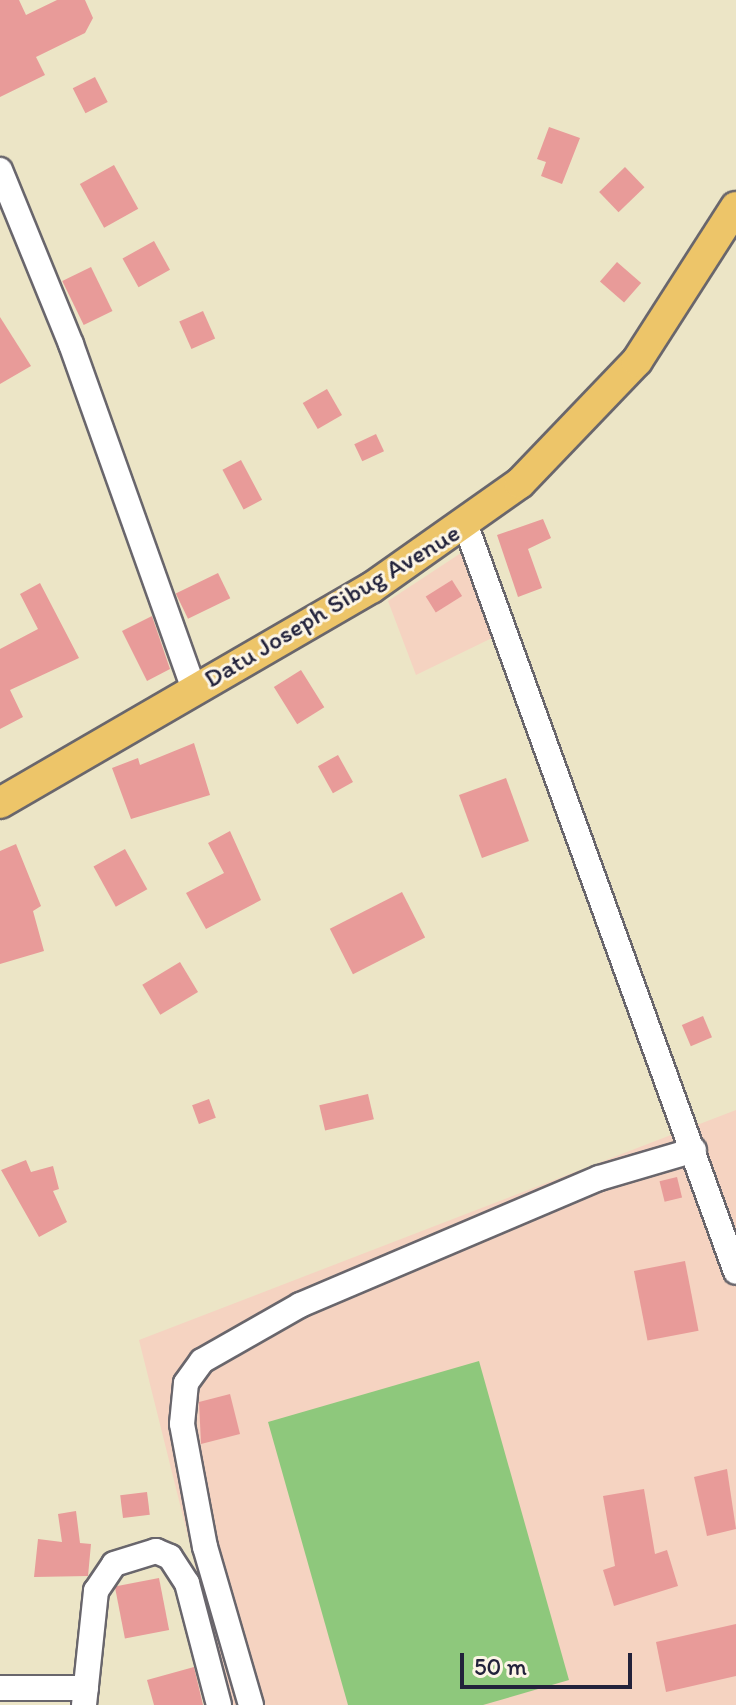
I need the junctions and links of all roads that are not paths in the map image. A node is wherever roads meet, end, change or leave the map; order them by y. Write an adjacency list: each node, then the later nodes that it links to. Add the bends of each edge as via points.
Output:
1 (0, 170): 4 (street, via 71,344)
2 (736, 207): 3 (main road, Datu Joseph Sibug Avenue, via 673,311 606,400)
3 (466, 526): 4 (main road, Datu Joseph Sibug Avenue); 6 (street)
4 (194, 689): 5 (main road, Datu Joseph Sibug Avenue)
5 (0, 803)
6 (694, 1150): 7 (street); 11 (street, via 599,1178 328,1293 202,1361 186,1383 182,1424 205,1547)
7 (736, 1272)
8 (0, 1688): 9 (street)
9 (85, 1696): 10 (street, via 96,1591 114,1564 156,1551 170,1557 187,1583)
10 (219, 1705)
11 (251, 1705)

